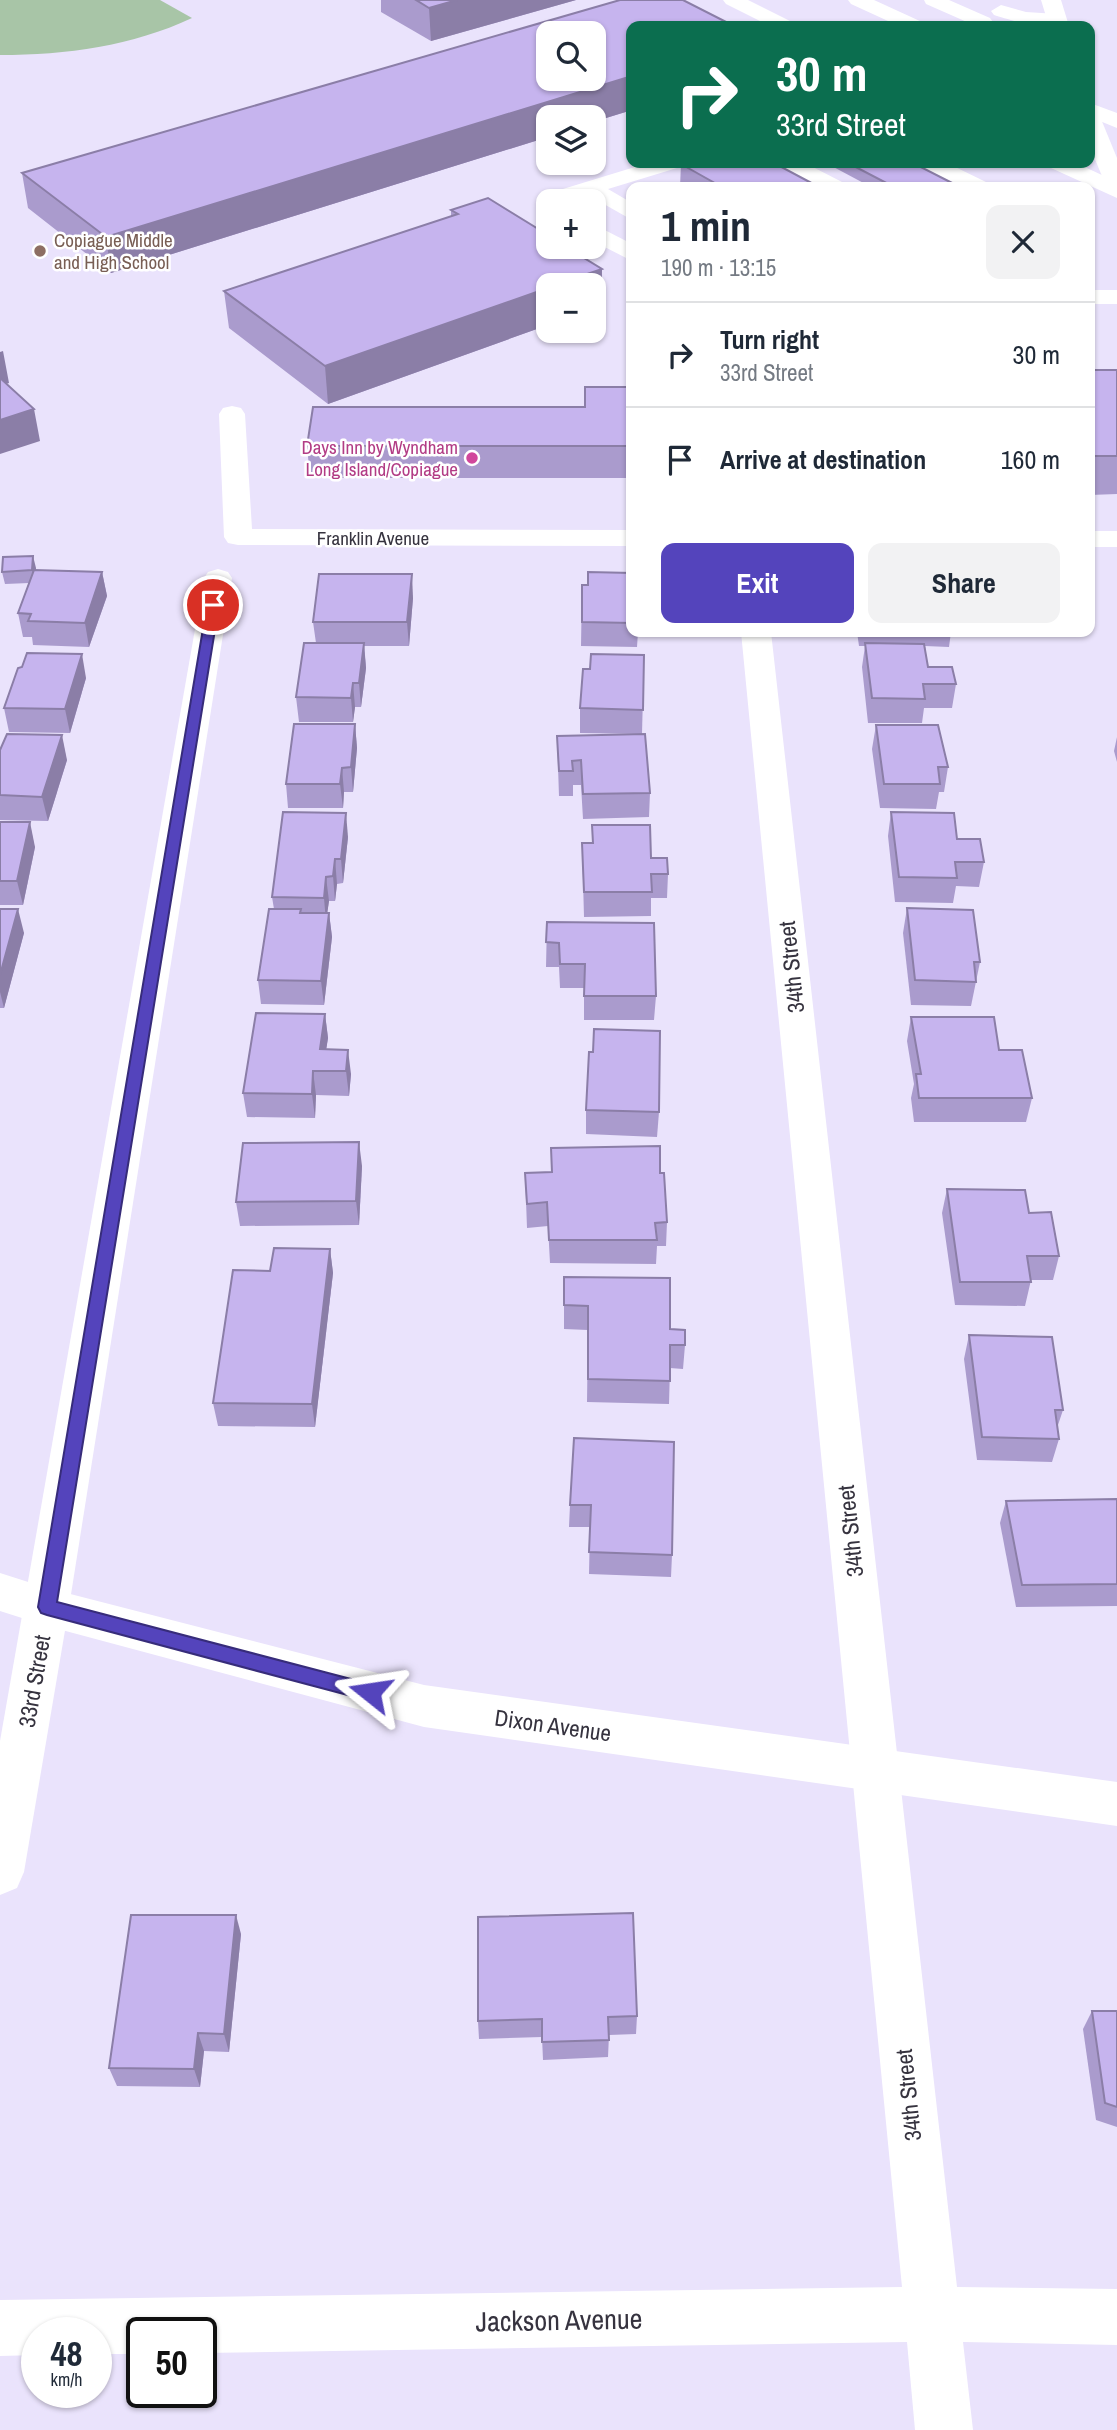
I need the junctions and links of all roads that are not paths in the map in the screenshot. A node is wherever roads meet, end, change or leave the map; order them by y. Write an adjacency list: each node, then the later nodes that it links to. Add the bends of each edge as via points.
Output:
1 (733, 0): 6 (main road)
2 (859, 0): 7 (main road)
3 (933, 0): 8 (lane)
4 (1051, 0): 11 (main road)
5 (1003, 7): 9 (lane); 10 (lane)
6 (775, 21)
7 (904, 21)
8 (972, 21)
9 (982, 21)
10 (1051, 21)
11 (1057, 21)
12 (1095, 111): 13 (main road)
13 (1117, 121)
14 (1095, 132): 24 (main road)
15 (653, 168): 23 (lane)
16 (799, 168): 21 (lane)
17 (924, 168): 20 (lane)
18 (940, 168): 22 (lane)
19 (1071, 168): 24 (main road)
20 (911, 174)
21 (825, 182)
22 (966, 182)
23 (590, 188): 25 (lane); 26 (lane)
24 (1117, 188)
25 (587, 189)
26 (626, 209)
27 (606, 239): 28 (lane)
28 (626, 250)
29 (1095, 297): 30 (lane)
30 (1117, 297)
31 (232, 414): 32 (main road, Franklin Avenue, via 238,537)
32 (626, 538)
33 (1095, 539): 34 (main road)
34 (1117, 539)
35 (218, 578): 38 (main road, 33rd Street)
36 (757, 637): 39 (main road, 34th Street)
37 (0, 1592): 38 (main road, Dixon Avenue)
38 (47, 1607): 39 (main road, Dixon Avenue, via 424,1706); 41 (main road, 33rd Street)
39 (875, 1770): 40 (main road, Dixon Avenue); 42 (main road, 34th Street)
40 (1117, 1804)
41 (0, 1872)
42 (932, 2314): 43 (main road, Jackson Avenue); 44 (main road, Jackson Avenue); 45 (main road, 34th Street)
43 (1117, 2317)
44 (0, 2328)
45 (944, 2430)

